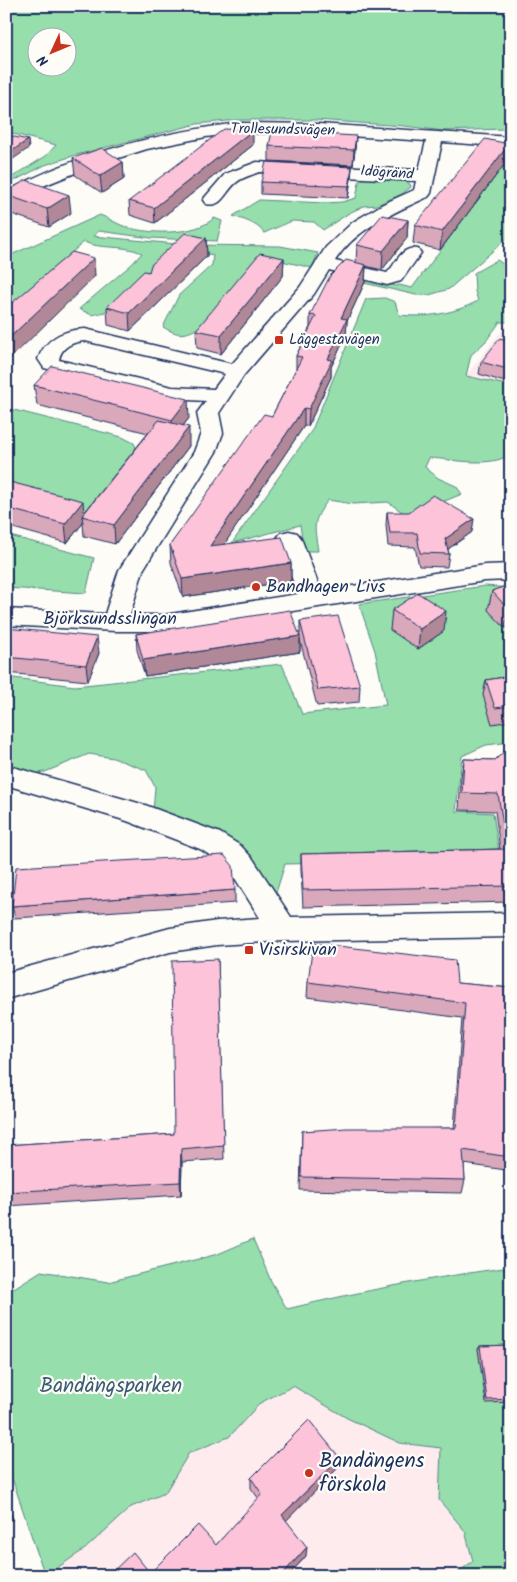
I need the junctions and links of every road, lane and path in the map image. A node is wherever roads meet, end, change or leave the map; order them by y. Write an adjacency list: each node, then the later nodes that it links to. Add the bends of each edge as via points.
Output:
1 (435, 137): 2 (street, Trollesundsvägen); 3 (street); 4 (street, Trollesundsvägen, via 320,129 238,128 206,132 144,145 84,163)
2 (511, 142)
3 (425, 176): 5 (street, Idögränd, via 256,167 231,178); 7 (street, via 422,193 359,226 332,251)
4 (6, 199)
5 (212, 200)
6 (412, 253): 7 (street, via 394,276 387,279)
7 (324, 264): 8 (street, via 307,290)
8 (237, 371): 9 (street); 9 (street, via 85,335 64,337 48,358 51,364 63,368 172,393)
9 (218, 396): 14 (street, via 208,413 212,433 205,452 130,570)
10 (289, 538): 12 (street)
11 (511, 572): 12 (street, Björksundsslingan, via 485,573)
12 (312, 600): 14 (street, Björksundsslingan, via 164,623)
13 (6, 616): 14 (street, Björksundsslingan)
14 (115, 623)
15 (8, 775): 17 (street, via 135,813 210,841 231,854 243,867)
16 (511, 925): 17 (street)
17 (283, 929): 18 (street, via 170,940)
18 (6, 986)

